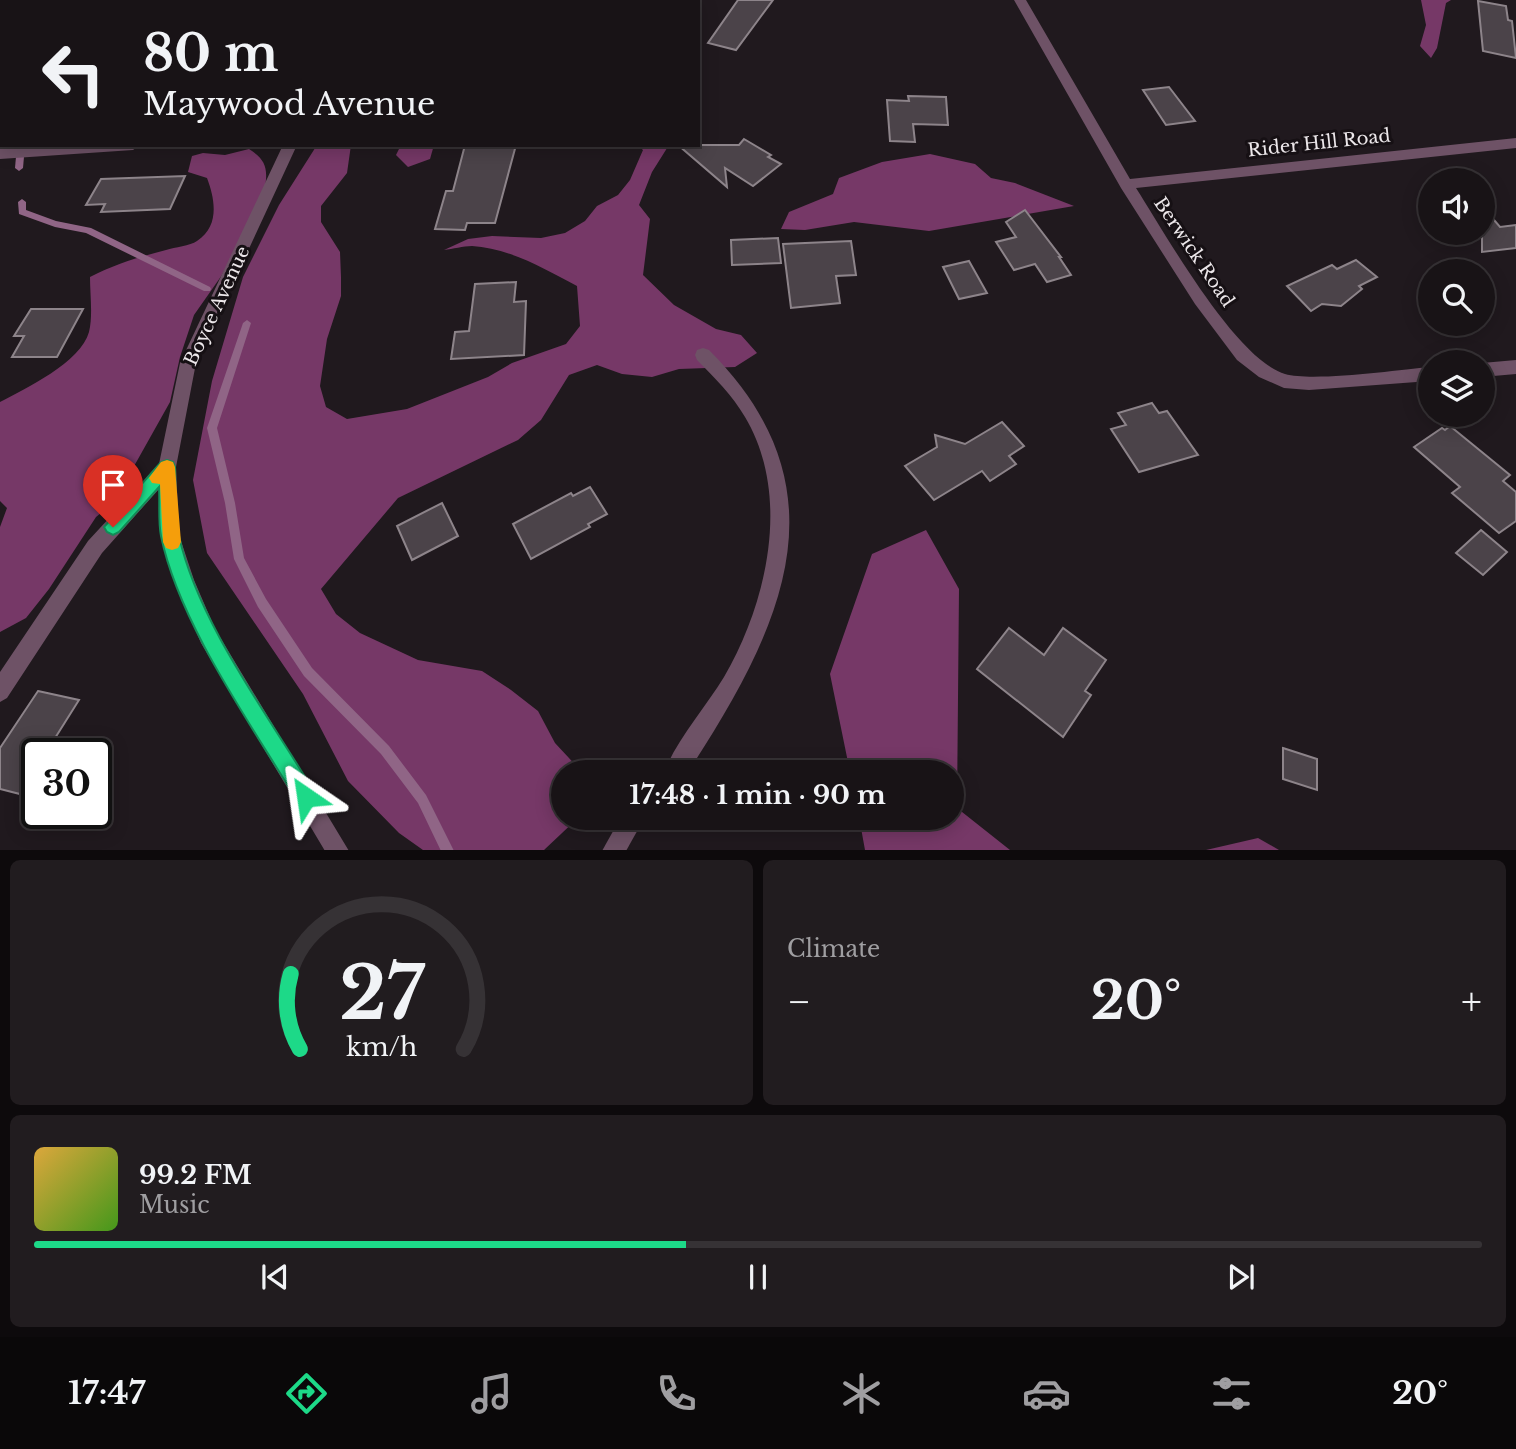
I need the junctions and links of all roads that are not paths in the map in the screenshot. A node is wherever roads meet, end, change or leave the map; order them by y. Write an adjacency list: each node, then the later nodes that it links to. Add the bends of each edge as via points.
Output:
1 (1020, 0): 6 (street, Berwick Road)
2 (1516, 143): 6 (street, Rider Hill Road)
3 (104, 147): 5 (street)
4 (289, 147): 11 (street, Boyce Avenue, via 188,363)
5 (0, 154)
6 (1126, 184): 10 (street, Berwick Road, via 1201,300 1243,355 1265,372 1309,383)
7 (703, 355): 13 (street, via 729,377 749,404 772,461 781,533 758,630 720,703)
8 (1516, 367): 9 (street)
9 (1495, 369)
10 (1418, 375)
11 (167, 467): 12 (street, via 95,547); 15 (street, Boyce Avenue, via 170,535 208,635)
12 (0, 691)
13 (683, 760)
14 (625, 830): 16 (street)
15 (338, 850)
16 (612, 850)

